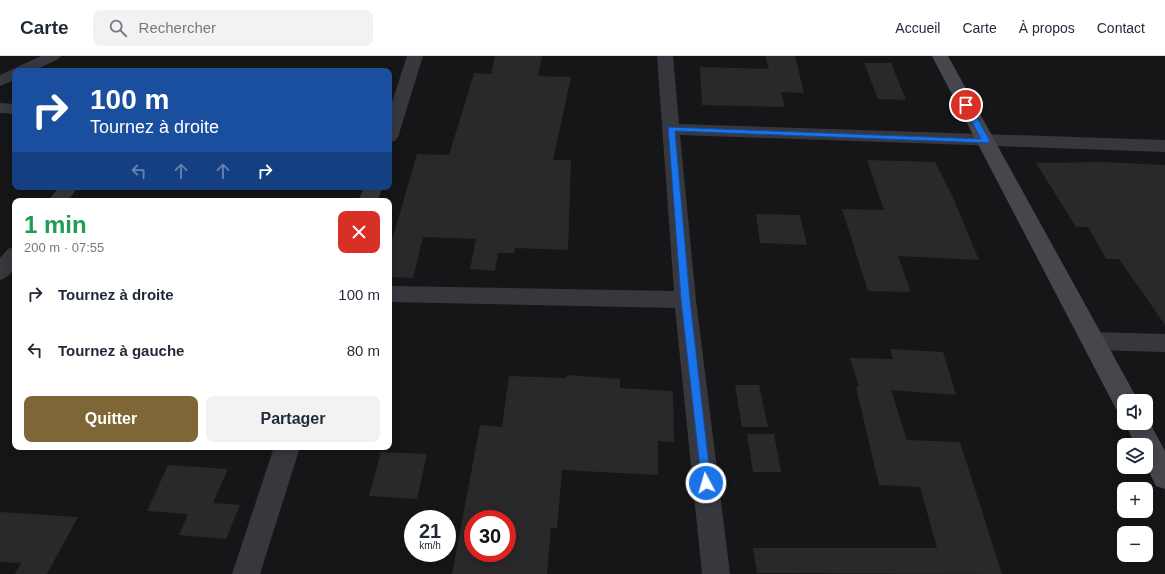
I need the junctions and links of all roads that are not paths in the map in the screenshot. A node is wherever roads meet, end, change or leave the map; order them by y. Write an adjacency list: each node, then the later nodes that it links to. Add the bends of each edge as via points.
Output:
1 (53, 56): 5 (street)
2 (416, 56): 10 (street)
3 (665, 56): 11 (street)
4 (940, 56): 12 (street)
5 (27, 68)
6 (12, 75): 7 (street)
7 (0, 81)
8 (0, 108): 9 (street)
9 (12, 109)
10 (392, 121)
11 (671, 129): 12 (street); 19 (street)
12 (986, 141): 13 (street); 20 (street)
13 (1165, 146)
14 (67, 190): 15 (street)
15 (60, 198)
16 (12, 258): 17 (street)
17 (0, 272)
18 (392, 294): 19 (street)
19 (685, 300): 27 (street)
20 (1093, 341): 21 (street); 22 (street)
21 (1165, 343)
22 (1121, 394)
23 (1141, 430): 25 (street)
24 (286, 450): 26 (street)
25 (1165, 477)
26 (246, 574)
27 (716, 574)

